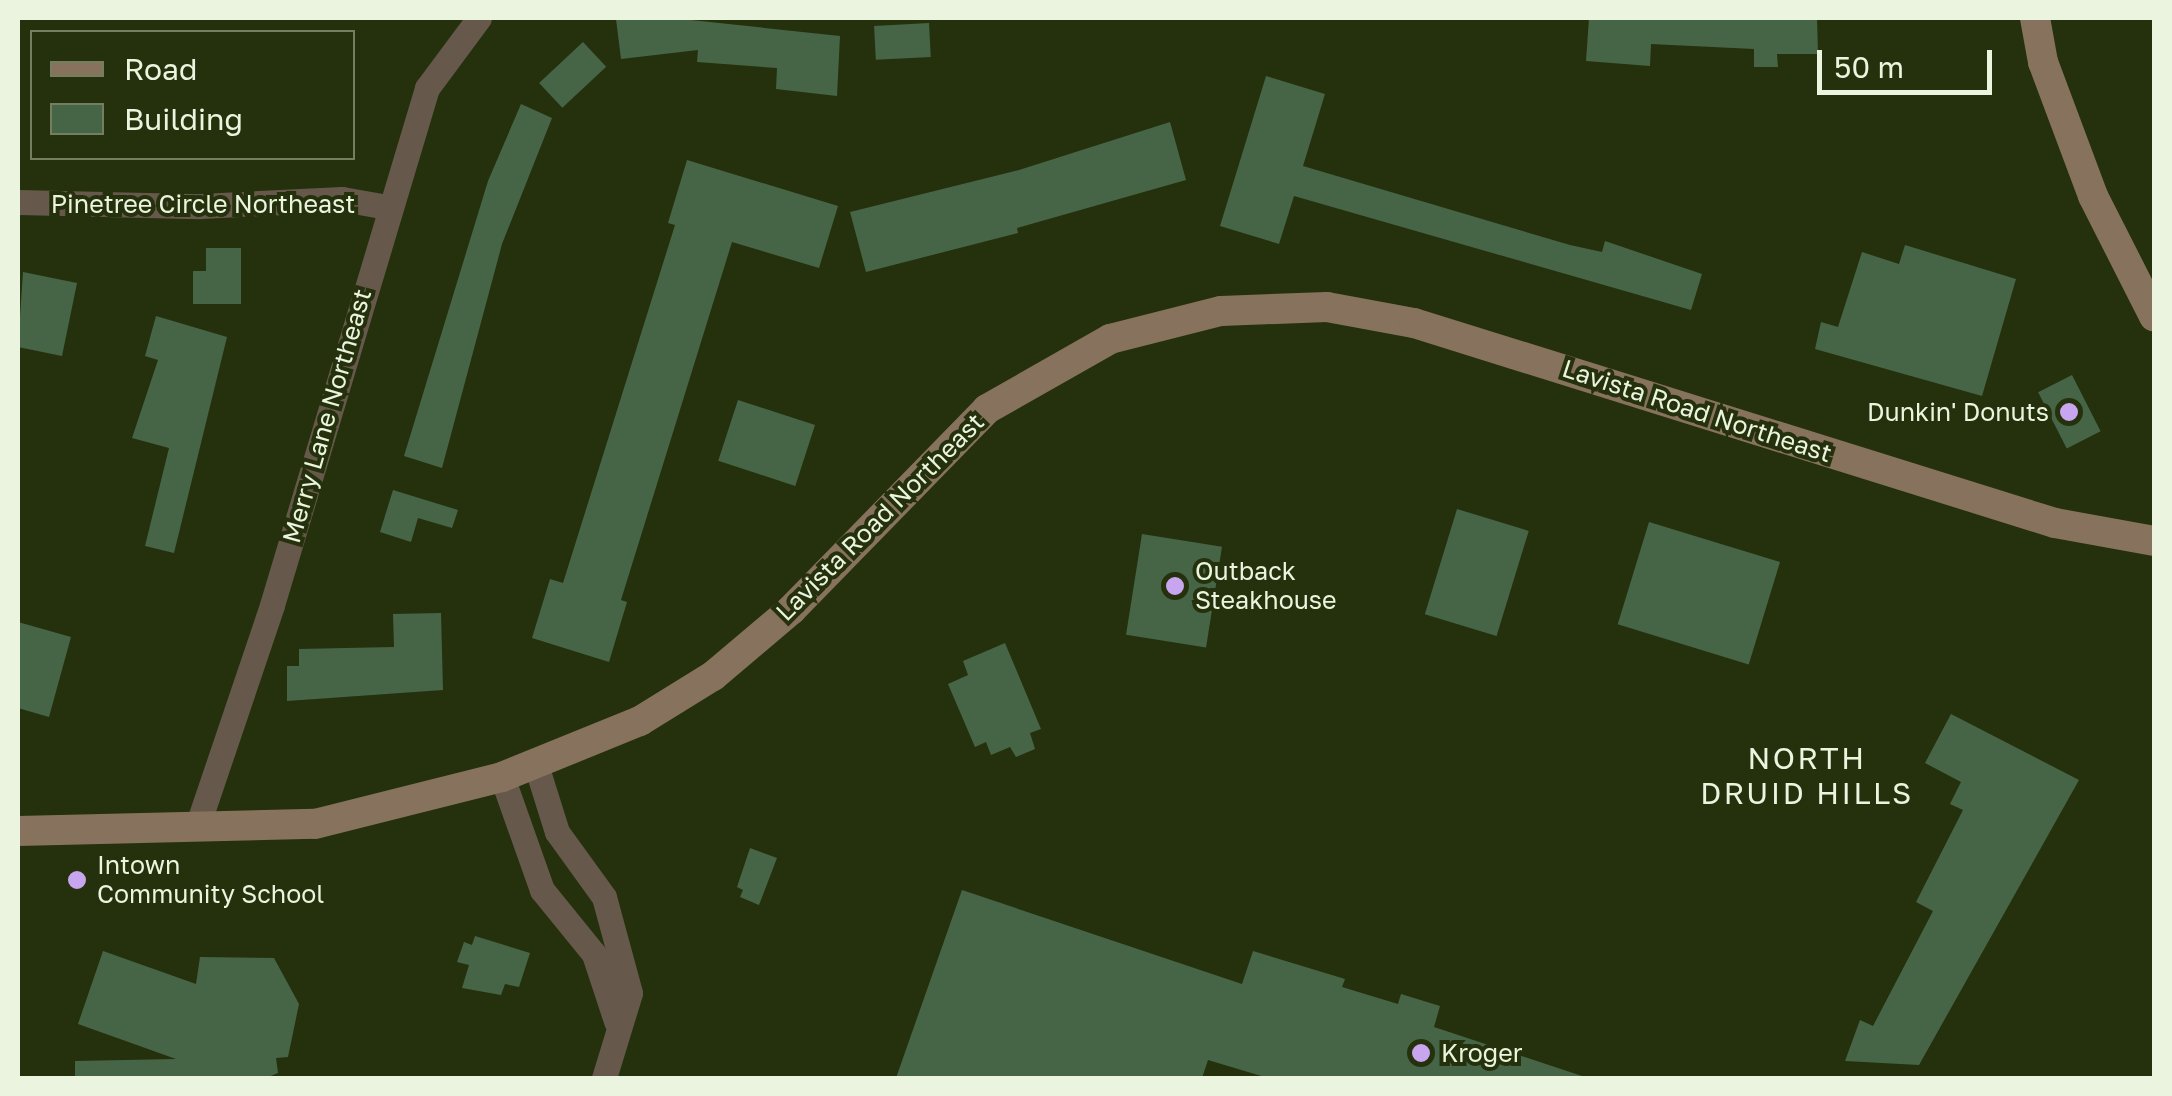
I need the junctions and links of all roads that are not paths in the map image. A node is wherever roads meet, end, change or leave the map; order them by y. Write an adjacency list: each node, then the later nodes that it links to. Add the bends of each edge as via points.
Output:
1 (480, 18): 4 (street, Merry Lane Northeast, via 427,88)
2 (2035, 18): 5 (main road, via 2043,62 2087,180)
3 (18, 202): 4 (street, Pinetree Circle Northeast, via 200,206 342,199)
4 (388, 207): 11 (street, Merry Lane Northeast, via 272,605)
5 (2154, 316)
6 (2074, 528): 7 (main road, Lavista Road Northeast); 8 (main road); 9 (main road, Lavista Road Northeast, via 1414,323 1327,308 1222,311 1110,339 1025,383 934,456 791,610 714,676 640,722)
7 (2146, 536)
8 (2154, 564)
9 (536, 764): 10 (main road, Lavista Road Northeast); 13 (street, via 557,832 594,880 610,925 630,993)
10 (502, 777): 11 (main road, Lavista Road Northeast, via 315,824); 13 (street, via 542,890 608,981)
11 (197, 827): 12 (main road, Lavista Road Northeast)
12 (18, 830)
13 (616, 1032): 14 (street)
14 (604, 1078)

